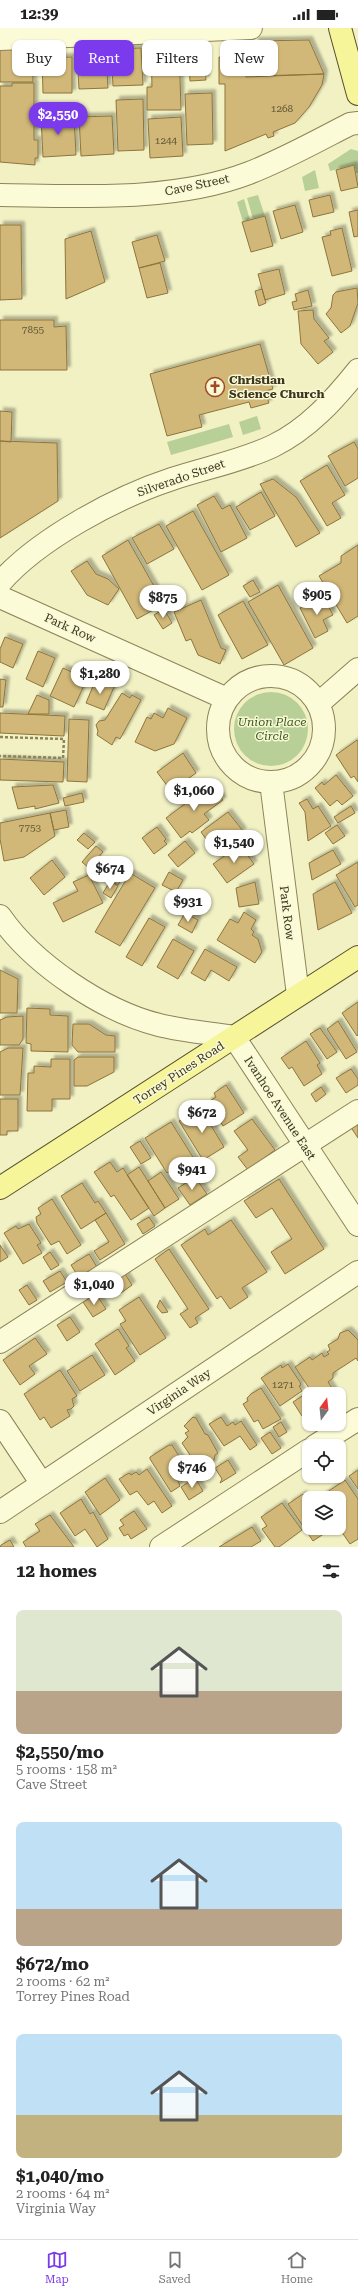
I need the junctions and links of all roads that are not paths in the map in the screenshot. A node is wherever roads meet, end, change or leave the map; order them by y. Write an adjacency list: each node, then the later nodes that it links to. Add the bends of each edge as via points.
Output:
1 (251, 28): 3 (street)
2 (340, 28): 4 (main road)
3 (0, 39)
4 (358, 94)
5 (358, 123): 6 (street, Cave Street, via 350,124 248,173 178,191)
6 (0, 195)
7 (358, 370): 8 (street, Silverado Street, via 311,421 294,434 272,446 146,488 98,511 29,554)
8 (0, 583)
9 (0, 597): 11 (street, Park Row)
10 (358, 669): 12 (street)
11 (227, 699): 12 (street, via 240,686 256,678 274,676 292,680 307,690); 13 (street, via 219,714 217,730 225,759 240,772 255,780)
12 (318, 704): 13 (street, via 324,722 323,740 317,757 305,770 289,779)
13 (271, 782): 16 (street, Park Row)
14 (0, 916): 17 (street, via 7,927 61,978 106,1005 158,1025)
15 (358, 957): 16 (main road, Torrey Pines Road)
16 (298, 996): 17 (main road, Torrey Pines Road)
17 (234, 1038): 19 (street, Ivanhoe Avenue East); 20 (main road, Torrey Pines Road)
18 (358, 1111): 19 (street)
19 (305, 1146): 21 (street, Ivanhoe Avenue East); 23 (street)
20 (0, 1188)
21 (358, 1225)
22 (358, 1272): 28 (street, Virginia Way)
23 (0, 1342)
24 (358, 1418): 26 (street)
25 (0, 1421): 28 (street)
26 (326, 1439)
27 (302, 1455): 30 (street)
28 (42, 1484): 29 (street, Virginia Way)
29 (0, 1512)
30 (161, 1547)

